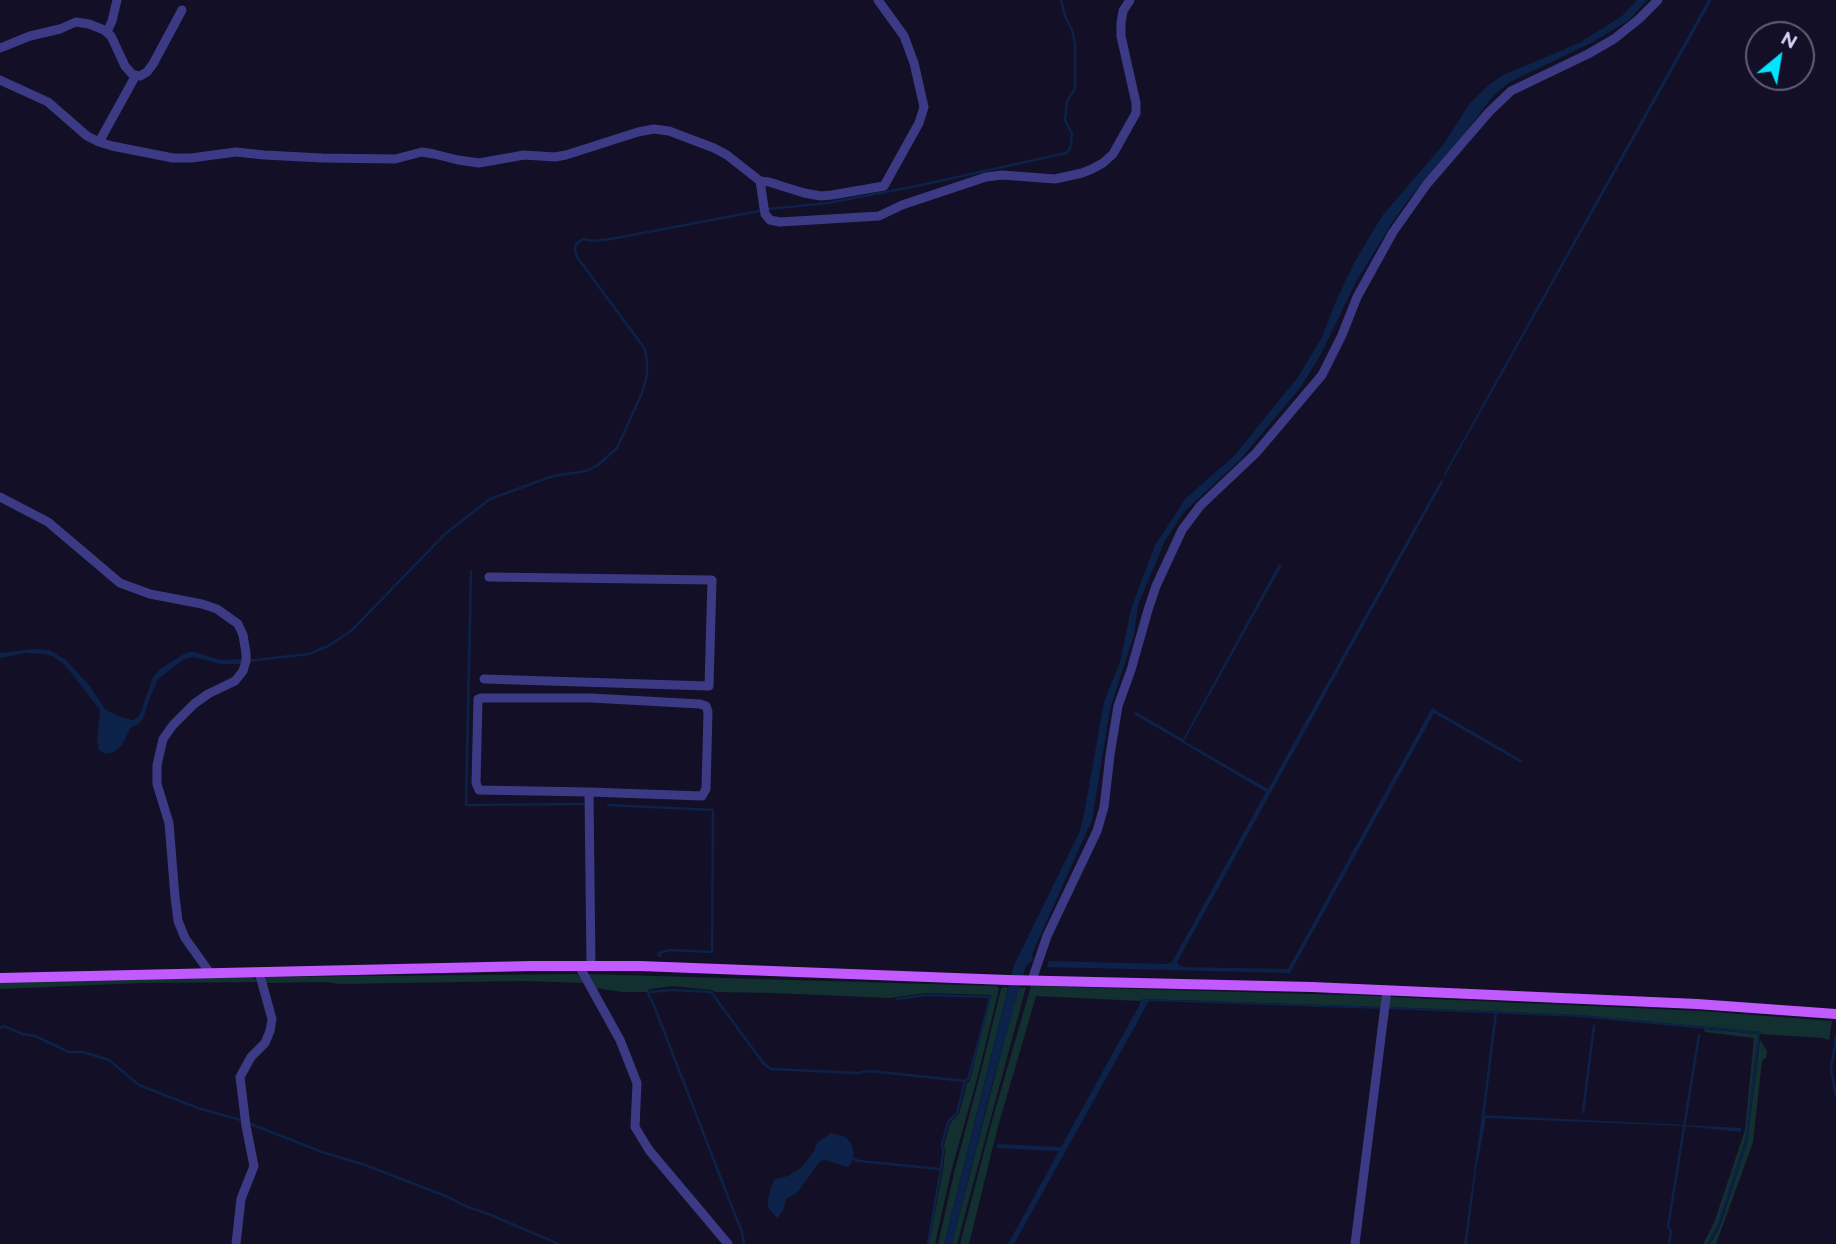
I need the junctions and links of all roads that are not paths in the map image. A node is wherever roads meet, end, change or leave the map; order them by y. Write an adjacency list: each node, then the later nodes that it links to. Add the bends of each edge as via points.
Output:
1 (117, 0): 6 (street)
2 (878, 0): 11 (street, via 904,36 924,107 888,180 876,188 821,196)
3 (1129, 0): 11 (street, via 1121,36 1136,113 1113,154 1092,169 1055,179 986,177 878,216 780,222 765,214)
4 (1658, 0): 27 (street, via 1614,39 1511,91 1489,112 1393,232 1322,375 1182,530 1156,586 1118,706 1097,831)
5 (182, 10): 8 (street, via 148,72)
6 (107, 32): 7 (street, via 76,22); 8 (street, via 125,66)
7 (0, 48)
8 (136, 75): 10 (street)
9 (0, 80): 10 (street, via 48,102)
10 (99, 142): 11 (street, via 191,159 236,152 395,159 422,152 479,163 524,155 566,155 654,129 714,148)
11 (760, 181)
12 (0, 497): 25 (street, via 48,522 120,583 217,610 238,624 243,635 243,671 235,681 194,704 173,725 163,739 157,765 169,823 178,921)
13 (489, 577): 17 (street, via 712,580 709,686)
14 (484, 680): 15 (street)
15 (511, 680): 16 (street); 18 (street)
16 (591, 683): 17 (street); 19 (street)
17 (672, 685): 20 (street)
18 (510, 698): 19 (street); 21 (street, via 478,699 477,788)
19 (592, 698): 20 (street)
20 (673, 703): 21 (street, via 706,706 705,793)
21 (589, 792): 23 (street)
22 (579, 966): 23 (main road); 24 (main road); 31 (street, via 637,1083 635,1127)
23 (592, 967): 27 (main road)
24 (260, 972): 25 (main road); 30 (street, via 272,1019 265,1043 240,1077 254,1166 241,1199)
25 (210, 973): 26 (main road)
26 (0, 978)
27 (1029, 980): 28 (main road)
28 (1387, 990): 29 (main road); 32 (street)
29 (1836, 1014)
30 (236, 1244)
31 (728, 1244)
32 (1355, 1244)

